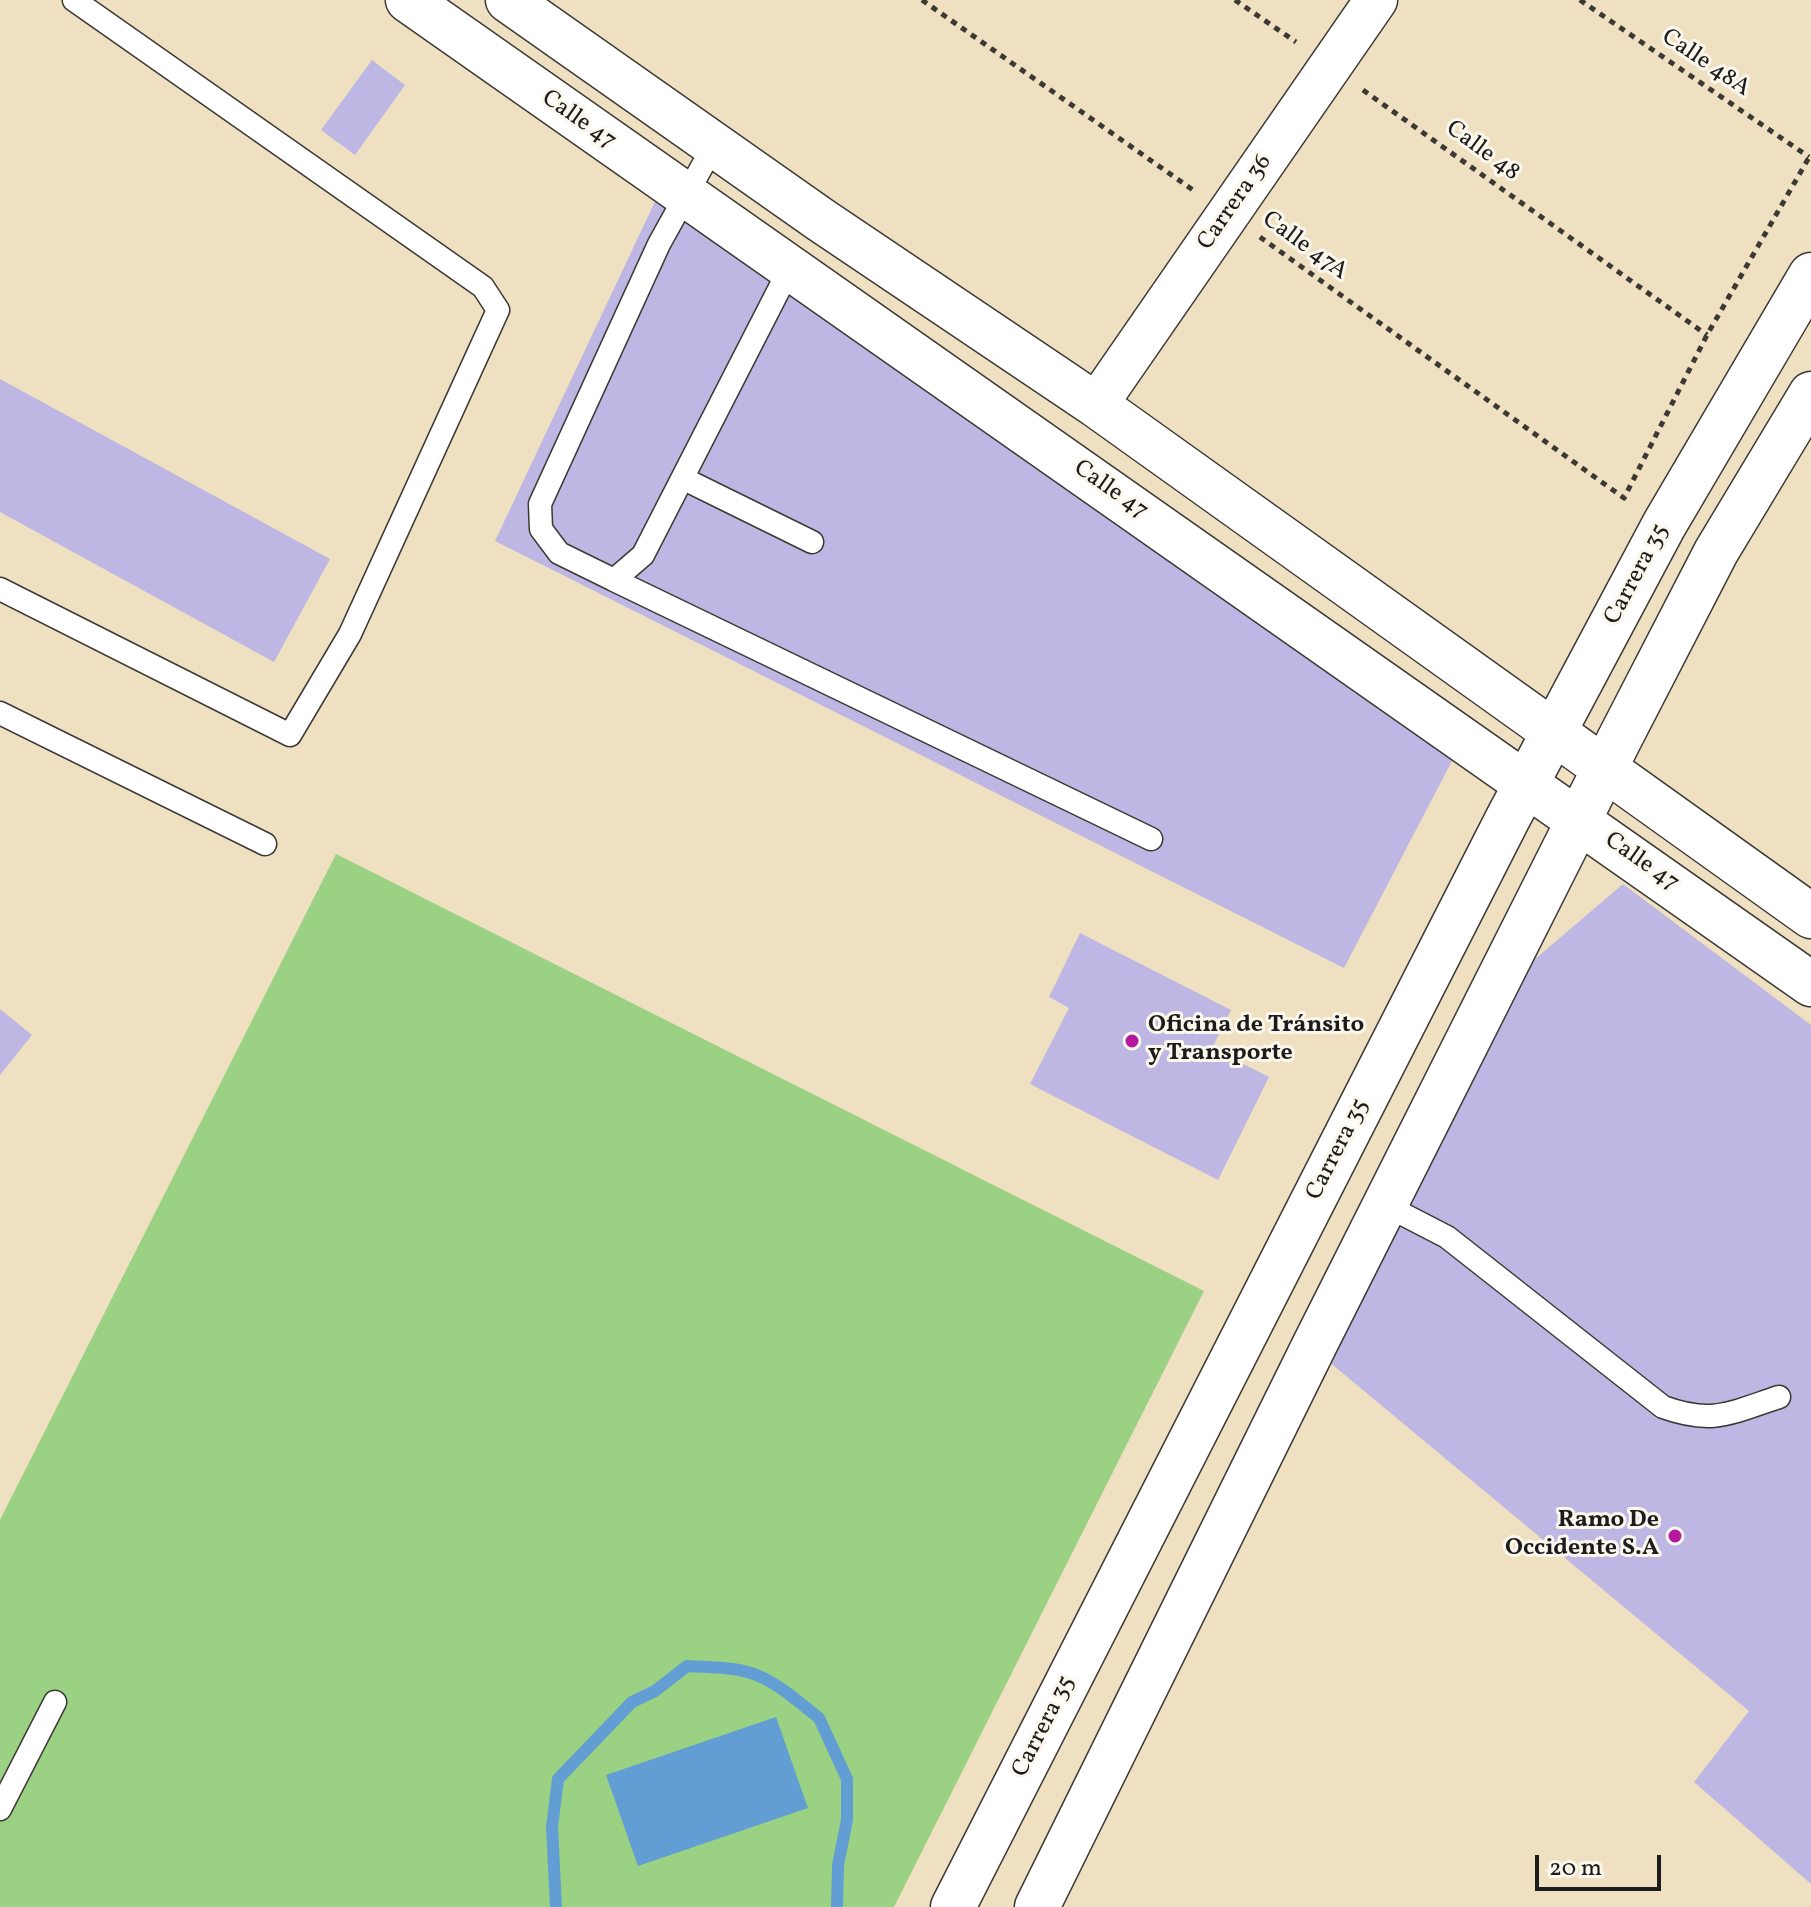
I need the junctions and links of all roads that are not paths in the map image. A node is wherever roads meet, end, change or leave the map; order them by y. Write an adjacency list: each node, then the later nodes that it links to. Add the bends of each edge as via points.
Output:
1 (74, 0): 14 (lane, via 483,287 498,310 350,634 290,735)
2 (408, 0): 6 (main road, Calle 47)
3 (508, 0): 5 (main road)
4 (1376, 0): 10 (street, Carrera 36)
5 (714, 145): 6 (lane); 10 (main road)
6 (684, 197): 7 (main road, Calle 47); 13 (lane, via 540,504 541,529 559,553)
7 (789, 270): 11 (lane); 18 (main road, Calle 47)
8 (1811, 275): 16 (main road, Carrera 35, via 1664,525)
9 (1811, 394): 17 (main road, via 1716,552)
10 (1096, 405): 16 (main road)
11 (684, 479): 12 (lane); 13 (lane, via 643,555)
12 (812, 542)
13 (614, 580): 20 (lane)
14 (0, 589)
15 (0, 713): 21 (lane)
16 (1554, 732): 17 (main road); 18 (main road, Carrera 35)
17 (1605, 769): 19 (main road); 22 (main road)
18 (1527, 783): 19 (main road, Calle 47); 28 (main road, Carrera 35)
19 (1579, 819): 23 (main road, Calle 47); 24 (main road)
20 (1151, 839)
21 (265, 844)
22 (1811, 916)
23 (1811, 984)
24 (1385, 1205): 25 (lane, via 1447,1237 1663,1407 1694,1418); 29 (main road)
25 (1779, 1397)
26 (55, 1702): 27 (lane)
27 (0, 1809)
28 (953, 1907)
29 (1037, 1907)

